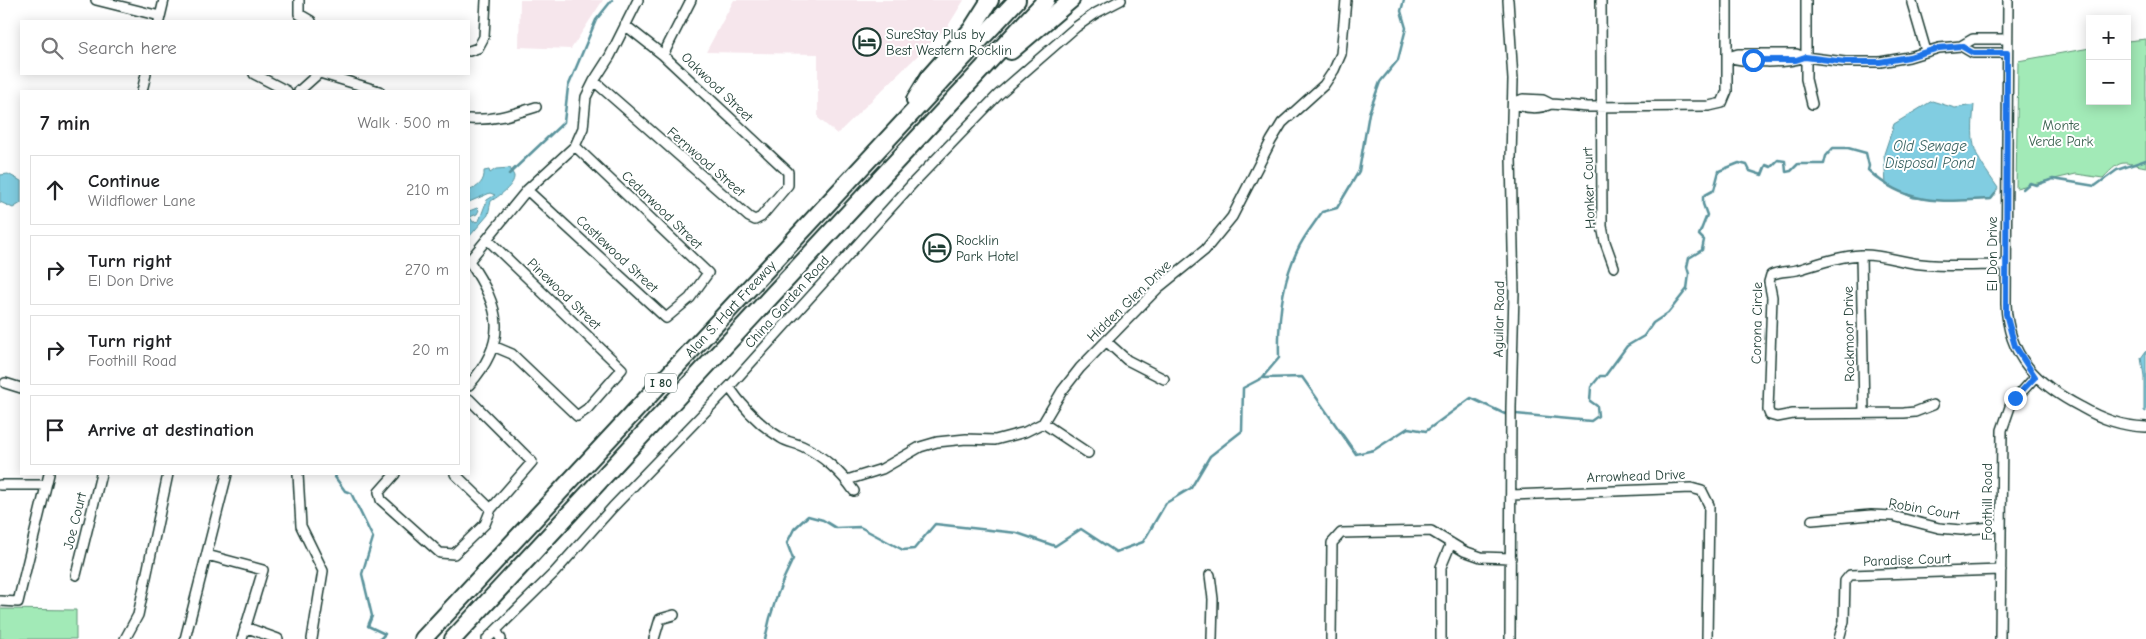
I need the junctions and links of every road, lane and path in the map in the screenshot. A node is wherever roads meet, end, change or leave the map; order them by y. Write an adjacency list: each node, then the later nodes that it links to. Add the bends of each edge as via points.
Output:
1 (96, 0): 19 (street)
2 (164, 0): 19 (street)
3 (299, 0): 20 (street, via 299,14)
4 (486, 0): 24 (street, via 484,37 478,48)
5 (638, 0): 21 (street)
6 (690, 0): 27 (street)
7 (990, 0): 45 (highway, via 971,30 929,77)
8 (1017, 0): 45 (highway, Alan S. Hart Freeway / I 80)
9 (1046, 0): 43 (highway, Alan S. Hart Freeway / I 80)
10 (1071, 0): 43 (highway)
11 (1121, 0): 62 (street, China Garden Road, via 1076,27 998,95 914,182)
12 (1346, 0): 56 (street, Hidden Glen Drive, via 1341,54 1334,70 1324,85 1282,123 1232,217 1205,250 1158,288)
13 (1508, 0): 39 (street, Aguilar Road)
14 (1601, 0): 42 (street, Honker Court)
15 (1727, 0): 28 (street)
16 (1806, 0): 29 (street)
17 (2008, 0): 22 (street, El Don Drive)
18 (1912, 4): 25 (street)
19 (159, 19)
20 (309, 20)
21 (625, 25): 27 (street, Oakwood Street); 34 (street)
22 (2007, 39): 23 (street, via 1973,39); 26 (street, El Don Drive)
23 (1961, 46): 25 (street); 26 (street, via 1973,53)
24 (470, 51)
25 (1926, 51): 29 (street, via 1893,60 1865,62)
26 (2007, 53): 53 (street, El Don Drive)
27 (663, 55): 47 (street, Oakwood Street)
28 (1728, 57): 29 (street, via 1738,60 1753,57 1796,60); 42 (street, via 1727,91 1722,103 1709,106)
29 (1805, 57): 40 (street)
30 (146, 75): 35 (street)
31 (256, 75): 36 (street)
32 (317, 75): 37 (street)
33 (326, 75): 38 (street)
34 (594, 81): 46 (street, via 586,97 583,128); 47 (street, Fernwood Street, via 748,218 755,220 761,217 788,186)
35 (142, 90)
36 (285, 90)
37 (300, 90)
38 (376, 90)
39 (1512, 103): 42 (street, via 1523,99); 81 (street, Aguilar Road)
40 (1812, 104)
41 (536, 107): 44 (street, via 501,118)
42 (1601, 107): 54 (street, Honker Court, via 1602,226)
43 (940, 115): 101 (highway, Alan S. Hart Freeway / I 80)
44 (470, 119)
45 (899, 128): 100 (highway, Alan S. Hart Freeway / I 80)
46 (576, 146): 48 (street); 55 (street, Cedarwood Street, via 708,273)
47 (788, 172)
48 (527, 190): 49 (street); 55 (street, Castlewood Street, via 666,318)
49 (488, 240): 51 (street); 57 (street, Pinewood Street, via 622,369 577,416 512,354)
50 (1861, 255): 53 (street, Corona Circle, via 1933,265); 66 (street, Rockmoor Drive); 66 (street, Corona Circle, via 1771,275 1768,282 1772,297 1768,410 1776,417)
51 (470, 260)
52 (470, 262): 57 (street, via 484,283 494,308 497,336)
53 (2006, 265): 58 (street, El Don Drive, via 2009,330 2019,355)
54 (1614, 267)
55 (690, 298)
56 (1107, 342): 59 (street, via 1127,360); 67 (street, Hidden Glen Drive, via 1070,379)
57 (493, 346): 61 (street, via 488,359)
58 (2035, 377): 68 (street, El Don Drive, via 2058,395 2092,414 2119,424); 84 (street, Foothill Road, via 2015,398 2004,421)
59 (1164, 379)
60 (5, 383): 63 (street)
61 (470, 384)
62 (729, 387): 77 (street, via 764,426 811,452); 94 (street, China Garden Road, via 619,500 554,574)
63 (20, 388)
64 (470, 400): 82 (street, via 532,462)
65 (1933, 405): 66 (street, Corona Circle, via 1915,412)
66 (1864, 413)
67 (1043, 423): 69 (street); 77 (street, via 995,440 937,442 920,447 882,469)
68 (2146, 427)
69 (1088, 453)
70 (49, 475): 79 (street)
71 (101, 475): 89 (street, Joe Court)
72 (168, 475): 95 (street, via 138,615)
73 (227, 475): 86 (street)
74 (298, 475): 99 (street, via 301,526 323,571)
75 (394, 475): 82 (street, via 379,492 381,500 440,553 454,554 485,524)
76 (456, 475): 82 (street)
77 (847, 480): 80 (street)
78 (0, 485): 79 (street)
79 (46, 485): 91 (street, via 18,602)
80 (854, 491)
81 (1512, 495): 87 (street, Aguilar Road); 109 (street, Arrowhead Drive, via 1691,488 1702,491 1709,505)
82 (491, 509)
83 (1812, 520): 84 (street, Robin Court, via 1871,515 1893,516 1946,529)
84 (2001, 526): 88 (street, Foothill Road)
85 (1451, 543): 87 (street, via 1481,557); 106 (street, via 1431,531 1341,533 1332,543); 107 (street, via 1441,566)
86 (207, 555): 93 (street, via 263,570); 96 (street)
87 (1511, 558): 108 (street, Aguilar Road)
88 (2001, 570): 110 (street, Paradise Court, via 1850,575 1845,581 1844,621); 111 (street, Foothill Road)
89 (76, 575)
90 (1210, 575): 105 (street)
91 (0, 602)
92 (674, 615): 104 (street, via 660,619)
93 (246, 626): 97 (street); 98 (street)
94 (496, 630): 102 (street, China Garden Road); 103 (street)
95 (124, 639)
96 (185, 639)
97 (242, 639)
98 (278, 639)
99 (312, 639)
100 (423, 639)
101 (452, 639)
102 (487, 639)
103 (502, 639)
104 (654, 639)
105 (1212, 639)
106 (1331, 639)
107 (1441, 639)
108 (1510, 639)
109 (1707, 639)
110 (1839, 639)
111 (2000, 639)

